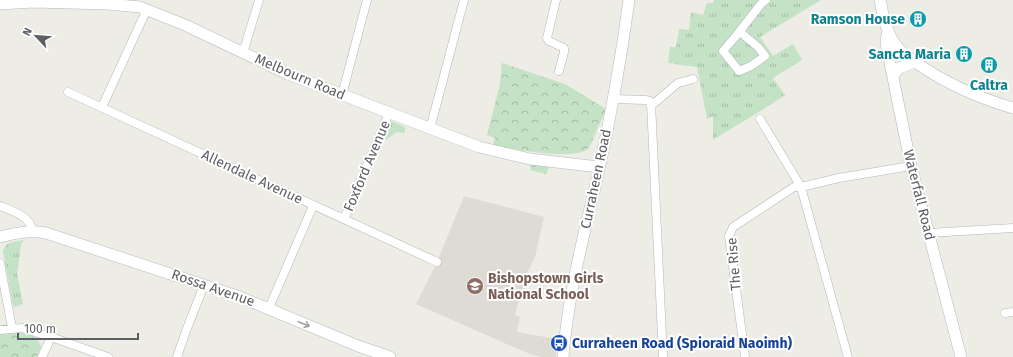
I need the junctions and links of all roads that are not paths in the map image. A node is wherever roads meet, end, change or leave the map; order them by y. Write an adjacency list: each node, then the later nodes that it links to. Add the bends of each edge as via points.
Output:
1 (259, 0): 12 (street)
2 (367, 0): 18 (street)
3 (464, 0): 25 (street)
4 (556, 0): 14 (street, via 547,38 564,48)
5 (629, 0): 19 (street, Curraheen Road)
6 (766, 0): 10 (street)
7 (880, 0): 11 (street)
8 (0, 4): 9 (street, Melbourn Road, via 108,4)
9 (147, 9): 12 (street, Melbourn Road); 21 (street)
10 (740, 32): 10 (street, via 723,51 739,71 765,56)
11 (888, 32): 13 (street, via 896,46); 15 (street, Waterfall Road, via 886,40)
12 (243, 53): 18 (street, Melbourn Road)
13 (915, 62): 15 (street, via 899,68); 22 (street, via 967,92)
14 (560, 71)
15 (893, 76): 26 (street, Waterfall Road)
16 (693, 79): 20 (street, via 678,83)
17 (68, 92): 21 (street, Allendale Avenue)
18 (342, 95): 23 (street, Melbourn Road)
19 (613, 99): 20 (street, via 647,100); 27 (street, Curraheen Road)
20 (651, 106): 48 (street)
21 (102, 107): 30 (street, Allendale Avenue)
22 (1013, 108)
23 (389, 113): 25 (street, Melbourn Road); 31 (street, Foxford Avenue)
24 (760, 119): 28 (street)
25 (430, 129): 27 (street, Melbourn Road, via 479,148 530,159)
26 (911, 166): 28 (street, The Rise); 34 (street, Waterfall Road)
27 (599, 167): 47 (street, Curraheen Road, via 571,292)
28 (801, 187): 49 (street, The Rise, via 794,187 733,227 730,236); 50 (street)
29 (0, 206): 33 (street, via 25,218)
30 (313, 206): 31 (street, Allendale Avenue); 39 (street)
31 (344, 219): 36 (street, Allendale Avenue)
32 (1013, 228): 34 (street)
33 (32, 231): 35 (street, Rossa Avenue); 38 (street, Rossa Avenue, via 46,233)
34 (928, 233): 51 (street, Waterfall Road)
35 (0, 237)
36 (437, 262)
37 (0, 263): 40 (street)
38 (204, 285): 39 (street, Rossa Avenue); 45 (street)
39 (269, 308): 46 (street, Rossa Avenue, one-way to 46)
40 (12, 328): 41 (street); 42 (street, via 22,328)
41 (0, 330)
42 (51, 337): 43 (street); 44 (street)
43 (42, 357)
44 (108, 357)
45 (177, 357)
46 (390, 357)
47 (563, 357)
48 (663, 357)
49 (745, 357)
50 (848, 357)
51 (961, 357)

